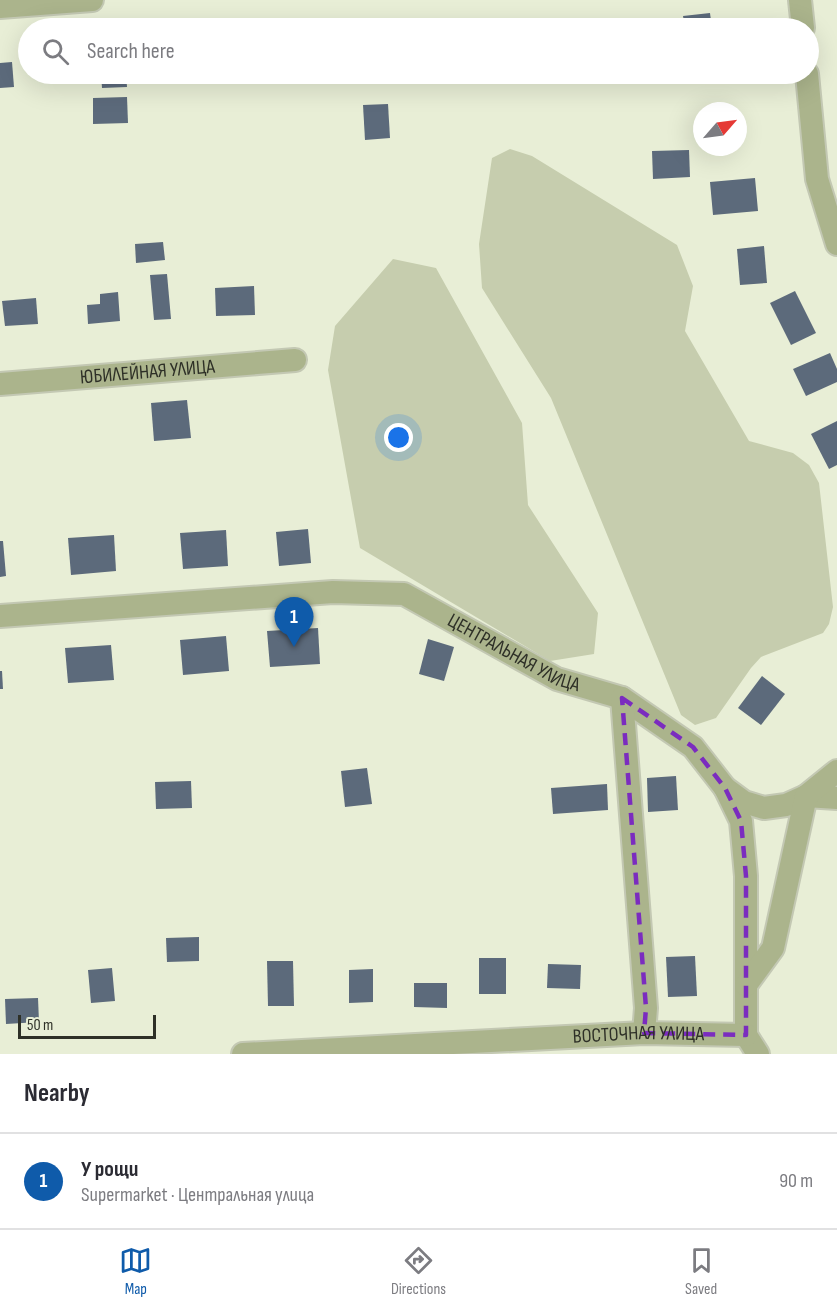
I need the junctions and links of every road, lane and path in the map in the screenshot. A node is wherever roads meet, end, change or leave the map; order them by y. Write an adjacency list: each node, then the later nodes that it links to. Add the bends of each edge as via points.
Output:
1 (92, 0): 3 (street)
2 (800, 0): 4 (street)
3 (0, 7)
4 (802, 18)
5 (808, 84): 6 (street, via 817,179)
6 (837, 244)
7 (295, 360): 8 (street, ЮБИЛЕЙНАЯ УЛИЦА)
8 (0, 384)
9 (0, 616): 10 (street, ЦЕНТРАЛЬНАЯ УЛИЦА, via 333,592 404,594 557,679)
10 (622, 698): 12 (street, ЦЕНТРАЛЬНАЯ УЛИЦА, via 693,747); 16 (street, via 646,1008)
11 (837, 771): 13 (street)
12 (725, 788): 13 (street, via 744,802 764,808 786,805); 15 (street, ЦЕНТРАЛЬНАЯ УЛИЦА, via 741,821 746,876)
13 (806, 796): 14 (street); 15 (street, via 773,948)
14 (837, 798)
15 (746, 985): 17 (street, ЦЕНТРАЛЬНАЯ УЛИЦА)
16 (644, 1033): 17 (street, ВОСТОЧНАЯ УЛИЦА); 18 (street, ВОСТОЧНАЯ УЛИЦА)
17 (746, 1035): 19 (street)
18 (243, 1054)
19 (758, 1054)

